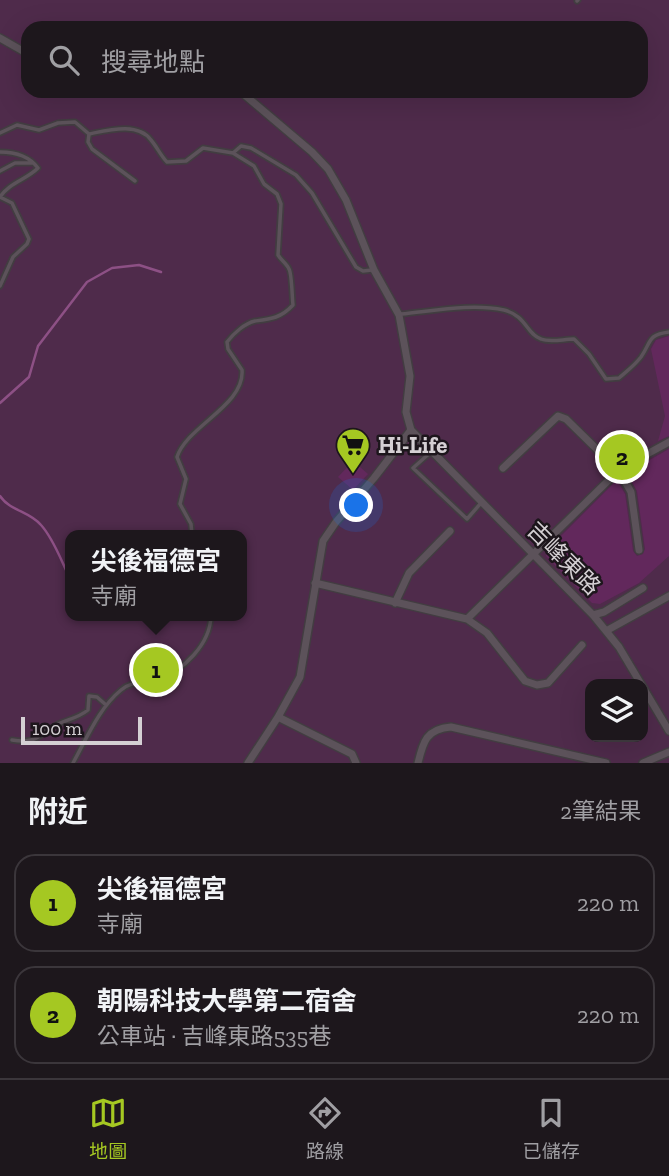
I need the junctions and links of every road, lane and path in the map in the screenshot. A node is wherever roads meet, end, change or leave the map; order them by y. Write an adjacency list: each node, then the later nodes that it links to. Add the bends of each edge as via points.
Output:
1 (0, 38): 2 (street)
2 (21, 50)
3 (248, 98): 11 (street, via 328,169 346,200)
4 (0, 133): 5 (lane, via 17,125 40,130 75,122)
5 (89, 134): 7 (lane, via 144,131 167,163 186,161 203,148); 10 (lane, via 92,149)
6 (0, 152): 8 (lane)
7 (233, 152): 11 (lane, via 241,146 251,148 296,175 312,193 356,267); 21 (lane, via 254,166 281,204 278,255 289,266 293,305 278,317 253,321 227,342 242,370 241,385 177,457 186,480 180,504)
8 (35, 164): 9 (lane, via 15,163); 12 (lane, via 38,167 32,175 12,184 0,197 12,202 29,239 13,257)
9 (0, 171)
10 (135, 181)
11 (374, 270): 13 (street)
12 (0, 286)
13 (399, 315): 14 (lane, via 503,310 518,315 542,340 574,339 606,379 619,378 642,356 651,337); 15 (street, via 410,376 406,412)
14 (669, 332)
15 (411, 430): 17 (street, 吉峰東路); 25 (street, via 323,541)
16 (669, 442): 19 (street)
17 (431, 452): 20 (street, 吉峰東路); 20 (lane, via 413,468 467,519)
18 (503, 468): 19 (street, via 558,416)
19 (619, 471): 23 (street, via 631,492); 24 (street)
20 (481, 502): 24 (street, 吉峰東路)
21 (192, 530)
22 (450, 531): 28 (street, via 409,573)
23 (639, 550)
24 (534, 555): 29 (street, 吉峰東路); 30 (street)
25 (315, 583): 28 (street); 35 (street, via 299,677)
26 (643, 588): 29 (street)
27 (669, 596): 32 (street)
28 (395, 603): 30 (street)
29 (593, 615): 32 (street, 吉峰東路)
30 (467, 619): 33 (street, via 487,633 526,681 537,685 548,683)
31 (210, 621): 34 (lane, via 196,654 160,678 122,688)
32 (606, 631): 36 (street, 吉峰東路)
33 (582, 645)
34 (106, 705): 37 (lane, via 89,696 88,710 79,718 57,725 42,737); 40 (lane)
35 (278, 717): 41 (street); 42 (street, via 352,754)
36 (669, 730)
37 (12, 740)
38 (669, 752): 45 (street)
39 (592, 762): 43 (street, via 451,727 429,735); 44 (street)
40 (74, 763)
41 (248, 763)
42 (356, 763)
43 (418, 763)
44 (606, 763)
45 (643, 763)

